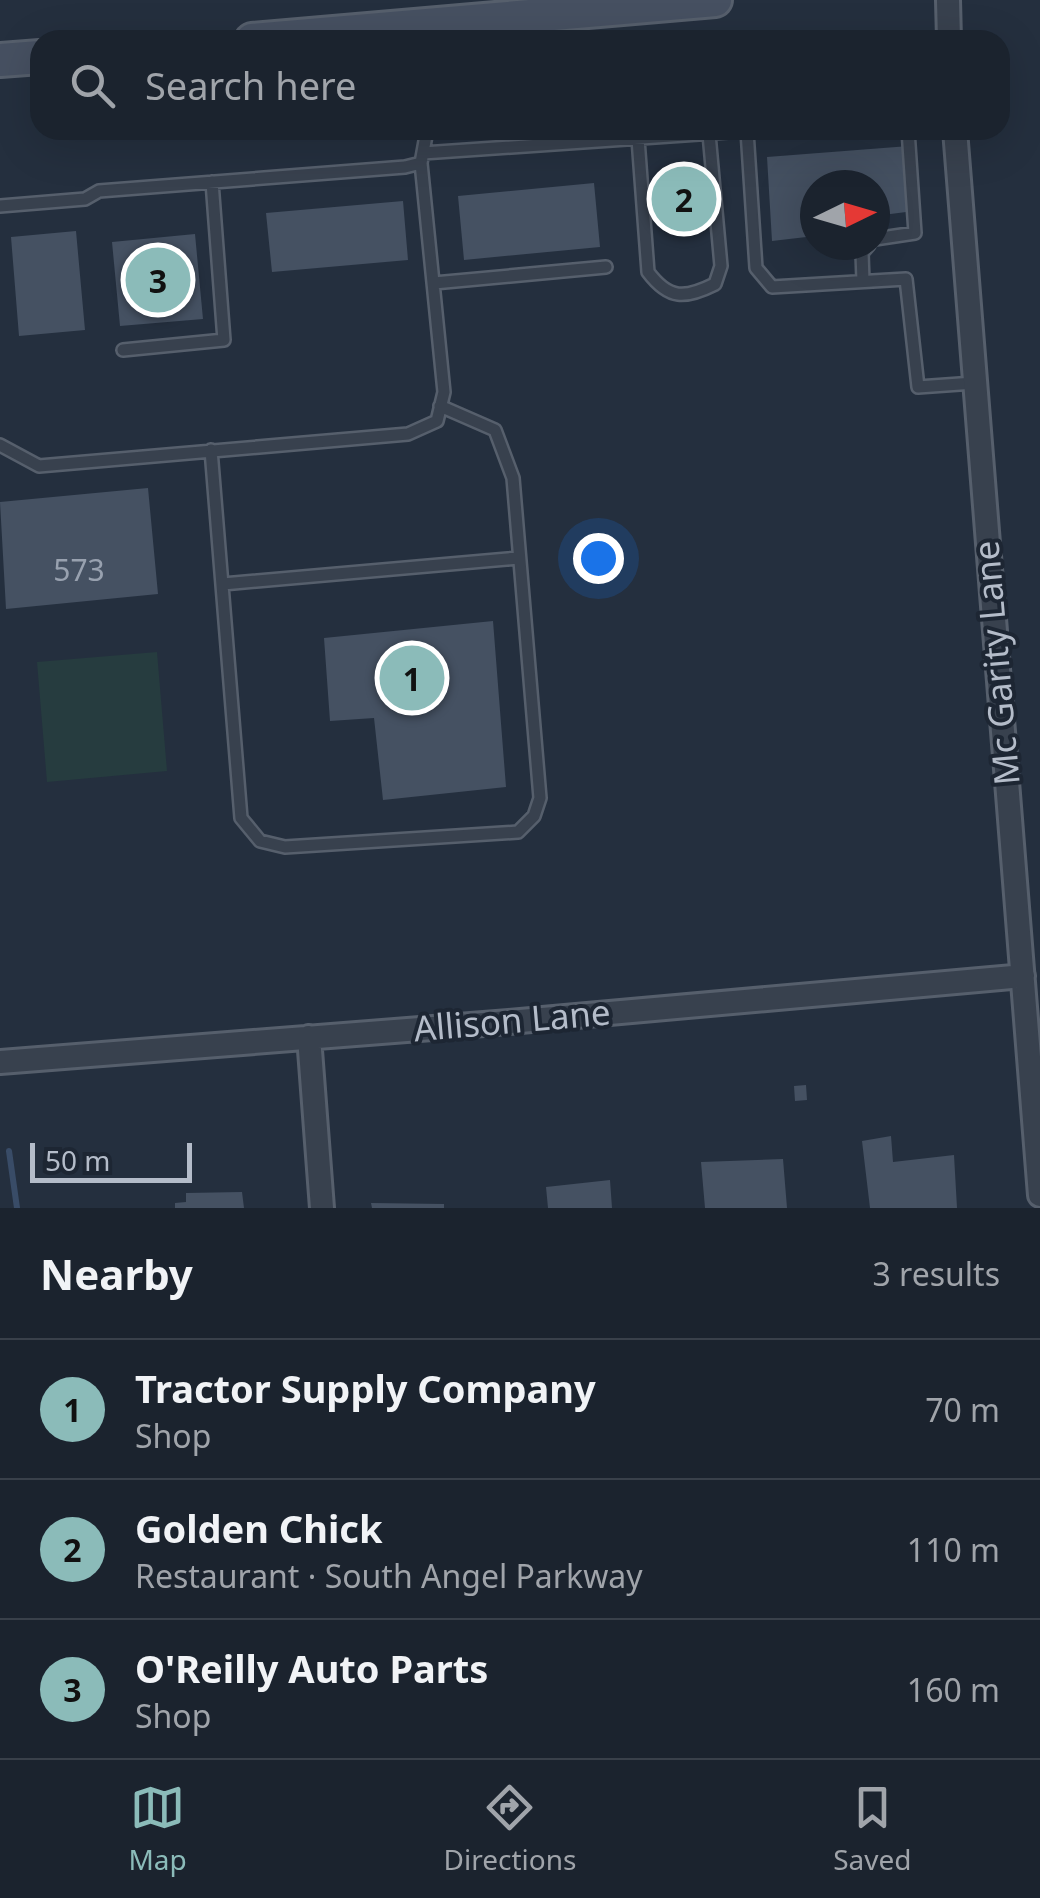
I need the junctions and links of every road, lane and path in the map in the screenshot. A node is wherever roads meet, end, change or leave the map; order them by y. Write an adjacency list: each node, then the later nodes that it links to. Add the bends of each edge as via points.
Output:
1 (715, 0): 3 (main road)
2 (948, 0): 4 (street)
3 (448, 30)
4 (949, 30)
5 (30, 58): 6 (main road)
6 (0, 60)
7 (425, 140): 14 (lane)
8 (627, 140): 14 (lane)
9 (638, 140): 10 (lane, via 648,272 661,289 678,295 715,284 721,266)
10 (710, 140)
11 (748, 140): 20 (lane, via 756,268 772,287)
12 (909, 140): 17 (lane, via 915,234)
13 (956, 140): 23 (street, Mc Garity Lane)
14 (422, 158): 15 (lane, via 406,167); 21 (lane)
15 (212, 182): 16 (lane); 22 (lane, via 224,340)
16 (0, 206)
17 (890, 237)
18 (862, 260): 20 (lane)
19 (606, 267): 21 (lane)
20 (862, 281): 23 (lane, via 906,279 918,388)
21 (434, 282): 24 (lane)
22 (122, 350)
23 (974, 383): 29 (street, Mc Garity Lane)
24 (440, 406): 26 (lane, via 437,421 408,434); 27 (lane, via 495,430 513,478)
25 (0, 445): 26 (lane, via 39,466)
26 (212, 450): 28 (lane)
27 (518, 558): 28 (lane); 28 (lane, via 540,798 518,832 285,848 260,841 241,818)
28 (223, 584)
29 (1023, 976): 30 (street, Allison Lane); 32 (street, Mc Garity Lane)
30 (309, 1037): 31 (street, Allison Lane); 33 (street)
31 (0, 1062)
32 (1040, 1196)
33 (322, 1208)

